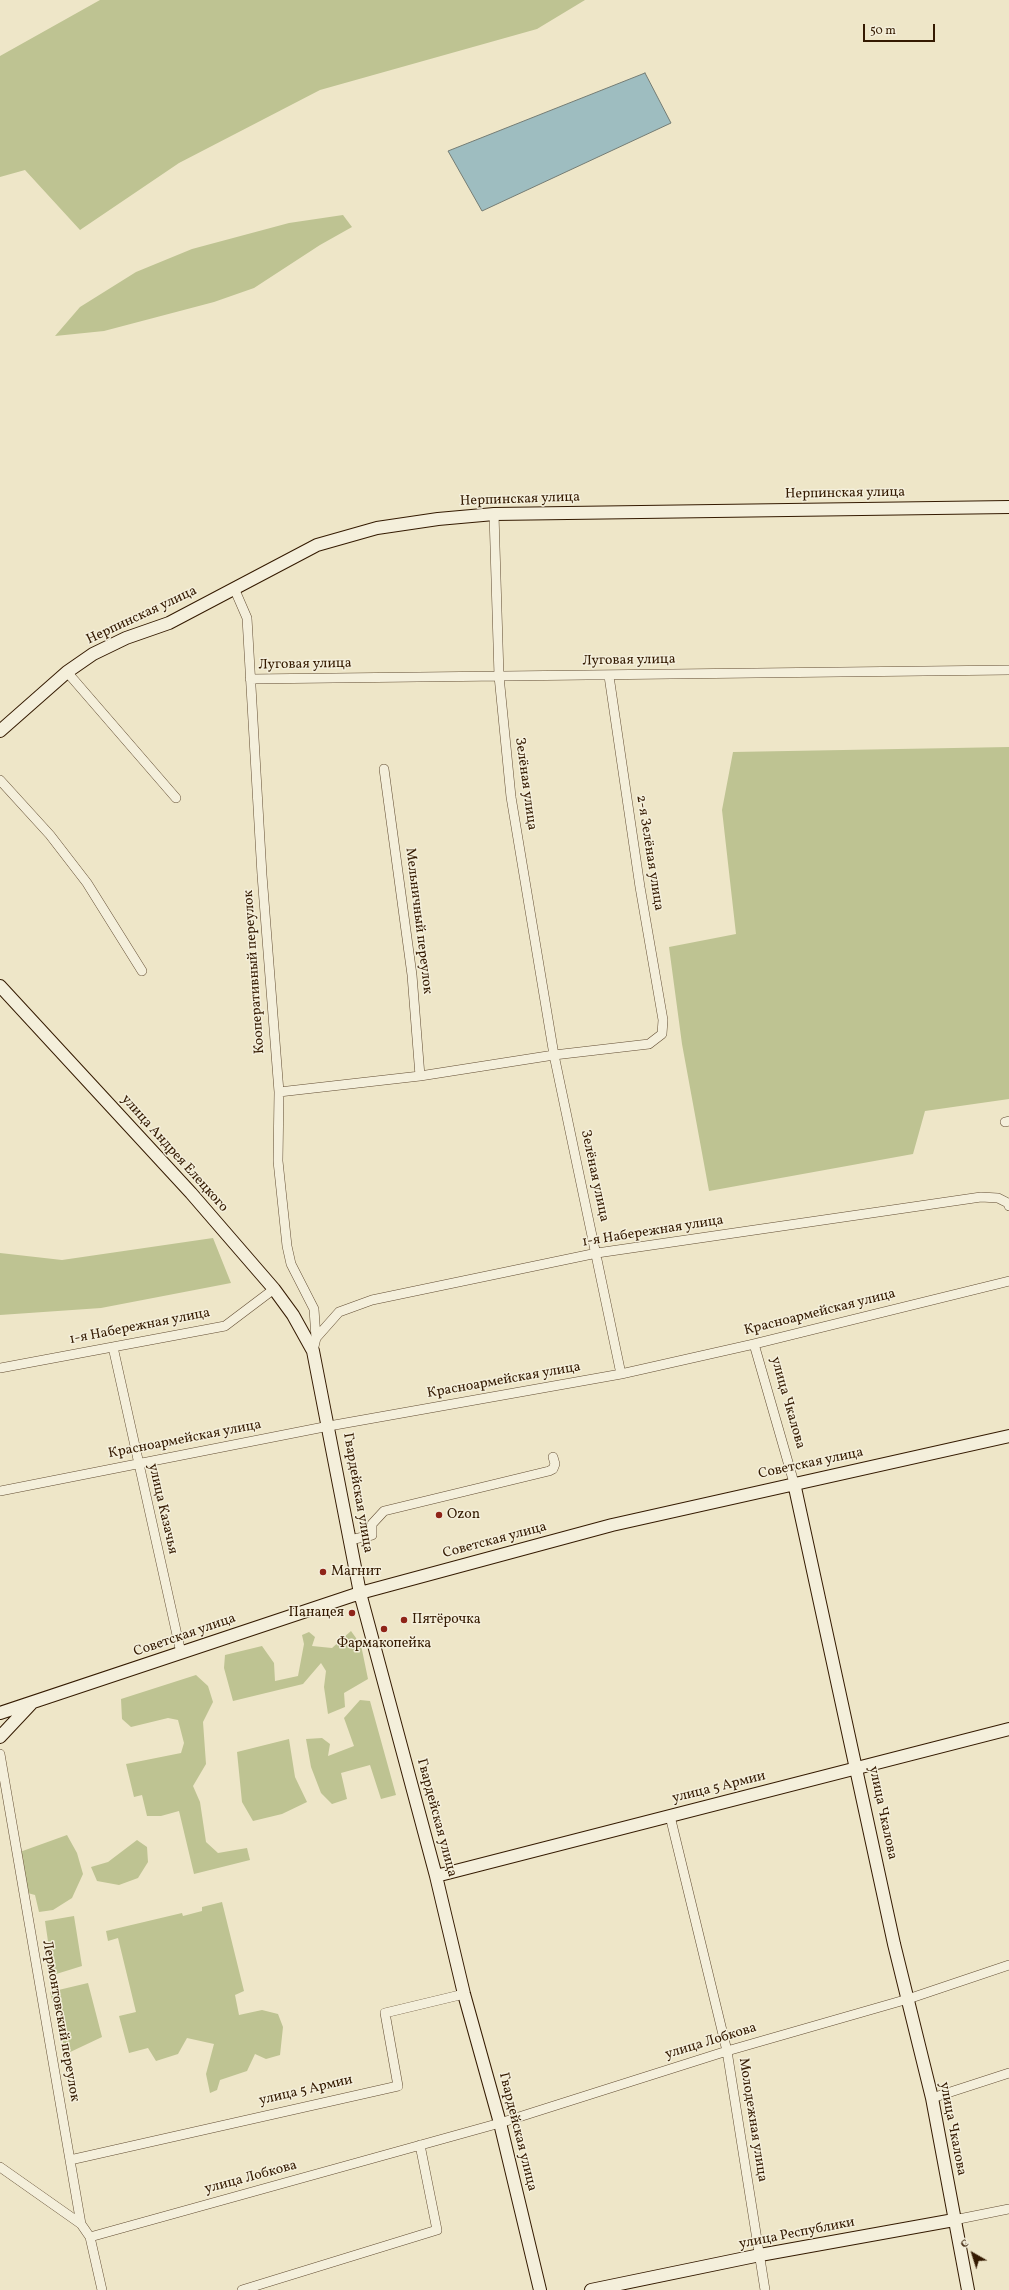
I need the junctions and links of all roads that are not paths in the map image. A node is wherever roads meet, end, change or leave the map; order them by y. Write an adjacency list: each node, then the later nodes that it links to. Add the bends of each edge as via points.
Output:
1 (1009, 507): 2 (main road, Нерпинская улица)
2 (494, 514): 3 (main road, Нерпинская улица, via 377,528 340,538 318,545); 6 (street, Зелёная улица)
3 (234, 588): 5 (main road, Нерпинская улица, via 169,623 126,638 93,654); 8 (street, Кооперативный переулок, via 247,618)
4 (1009, 670): 7 (street, Луговая улица)
5 (67, 672): 9 (main road, Нерпинская улица); 12 (street)
6 (499, 676): 7 (street, Луговая улица); 8 (street, Луговая улица); 15 (street, Зелёная улица, via 511,797)
7 (609, 676): 15 (street, 2-я Зелёная улица, via 640,887 663,1020 662,1034 649,1044)
8 (250, 679): 17 (street, Кооперативный переулок)
9 (0, 731)
10 (384, 770): 16 (street, Мельничный переулок, via 412,975)
11 (0, 780): 13 (street, via 50,835 87,883)
12 (176, 798)
13 (142, 971)
14 (0, 986): 21 (main road, улица Андрея Елецкого, via 191,1193)
15 (554, 1055): 16 (street); 19 (street, Зелёная улица)
16 (420, 1076): 17 (street)
17 (279, 1092): 22 (street, Кооперативный переулок, via 278,1160 287,1246 291,1264 314,1309)
18 (1008, 1204): 19 (street, 1-я Набережная улица, via 998,1198 981,1197)
19 (597, 1253): 22 (street, 1-я Набережная улица, via 372,1300 339,1312); 27 (street, Зелёная улица)
20 (1009, 1281): 23 (street, Красноармейская улица)
21 (274, 1289): 24 (street, 1-я Набережная улица, via 225,1326); 25 (main road, улица Андрея Елецкого, via 293,1315)
22 (316, 1338): 25 (street, Кооперативный переулок)
23 (754, 1344): 27 (street, Красноармейская улица); 32 (street, улица Чкалова)
24 (113, 1347): 26 (street, 1-я Набережная улица); 31 (street, улица Казачья)
25 (313, 1351): 28 (main road, Гвардейская улица)
26 (0, 1368)
27 (621, 1374): 28 (street, Красноармейская улица)
28 (329, 1426): 31 (street, Красноармейская улица); 34 (main road, Гвардейская улица)
29 (1009, 1436): 32 (main road, Советская улица)
30 (553, 1457): 34 (street, via 555,1464 549,1471 384,1511 372,1524 372,1536)
31 (138, 1464): 33 (street, Красноармейская улица); 36 (street, улица Казачья)
32 (794, 1483): 35 (main road, Советская улица, via 612,1524); 42 (main road, улица Чкалова)
33 (0, 1491)
34 (350, 1540): 35 (main road, Гвардейская улица)
35 (360, 1593): 36 (main road, Советская улица); 44 (main road, Гвардейская улица)
36 (181, 1653): 37 (main road, Советская улица)
37 (32, 1704): 38 (main road, Советская улица); 40 (main road)
38 (0, 1713)
39 (1009, 1729): 42 (main road, улица 5 Армии)
40 (0, 1737)
41 (0, 1754): 53 (street, Лермонтовский переулок)
42 (857, 1768): 43 (main road, улица 5 Армии); 47 (main road, улица Чкалова)
43 (670, 1816): 44 (main road, улица 5 Армии); 48 (street, Молодежная улица)
44 (436, 1876): 46 (main road, Гвардейская улица)
45 (1009, 1965): 47 (street, улица Лобкова)
46 (464, 1994): 51 (main road, Гвардейская улица); 53 (street, улица 5 Армии, via 385,2013 398,2086)
47 (908, 1999): 48 (street, улица Лобкова); 50 (main road, улица Чкалова)
48 (726, 2051): 51 (street, улица Лобкова); 59 (street, Молодежная улица)
49 (1009, 2073): 50 (street)
50 (932, 2098): 56 (main road, улица Чкалова)
51 (500, 2123): 52 (street, улица Лобкова); 62 (main road, Гвардейская улица)
52 (420, 2145): 58 (street, улица Лобкова); 61 (street, via 437,2230)
53 (70, 2160): 57 (street, Лермонтовский переулок)
54 (0, 2167): 57 (street)
55 (1009, 2209): 56 (street, улица Республики)
56 (954, 2220): 59 (main road, улица Республики); 65 (main road, улица Чкалова)
57 (81, 2224): 58 (street, Лермонтовский переулок)
58 (90, 2237): 60 (street, Лермонтовский переулок)
59 (760, 2255): 63 (main road, улица Республики); 64 (street, Молодежная улица)
60 (102, 2290)
61 (242, 2290)
62 (540, 2290)
63 (591, 2290)
64 (765, 2290)
65 (968, 2290)

